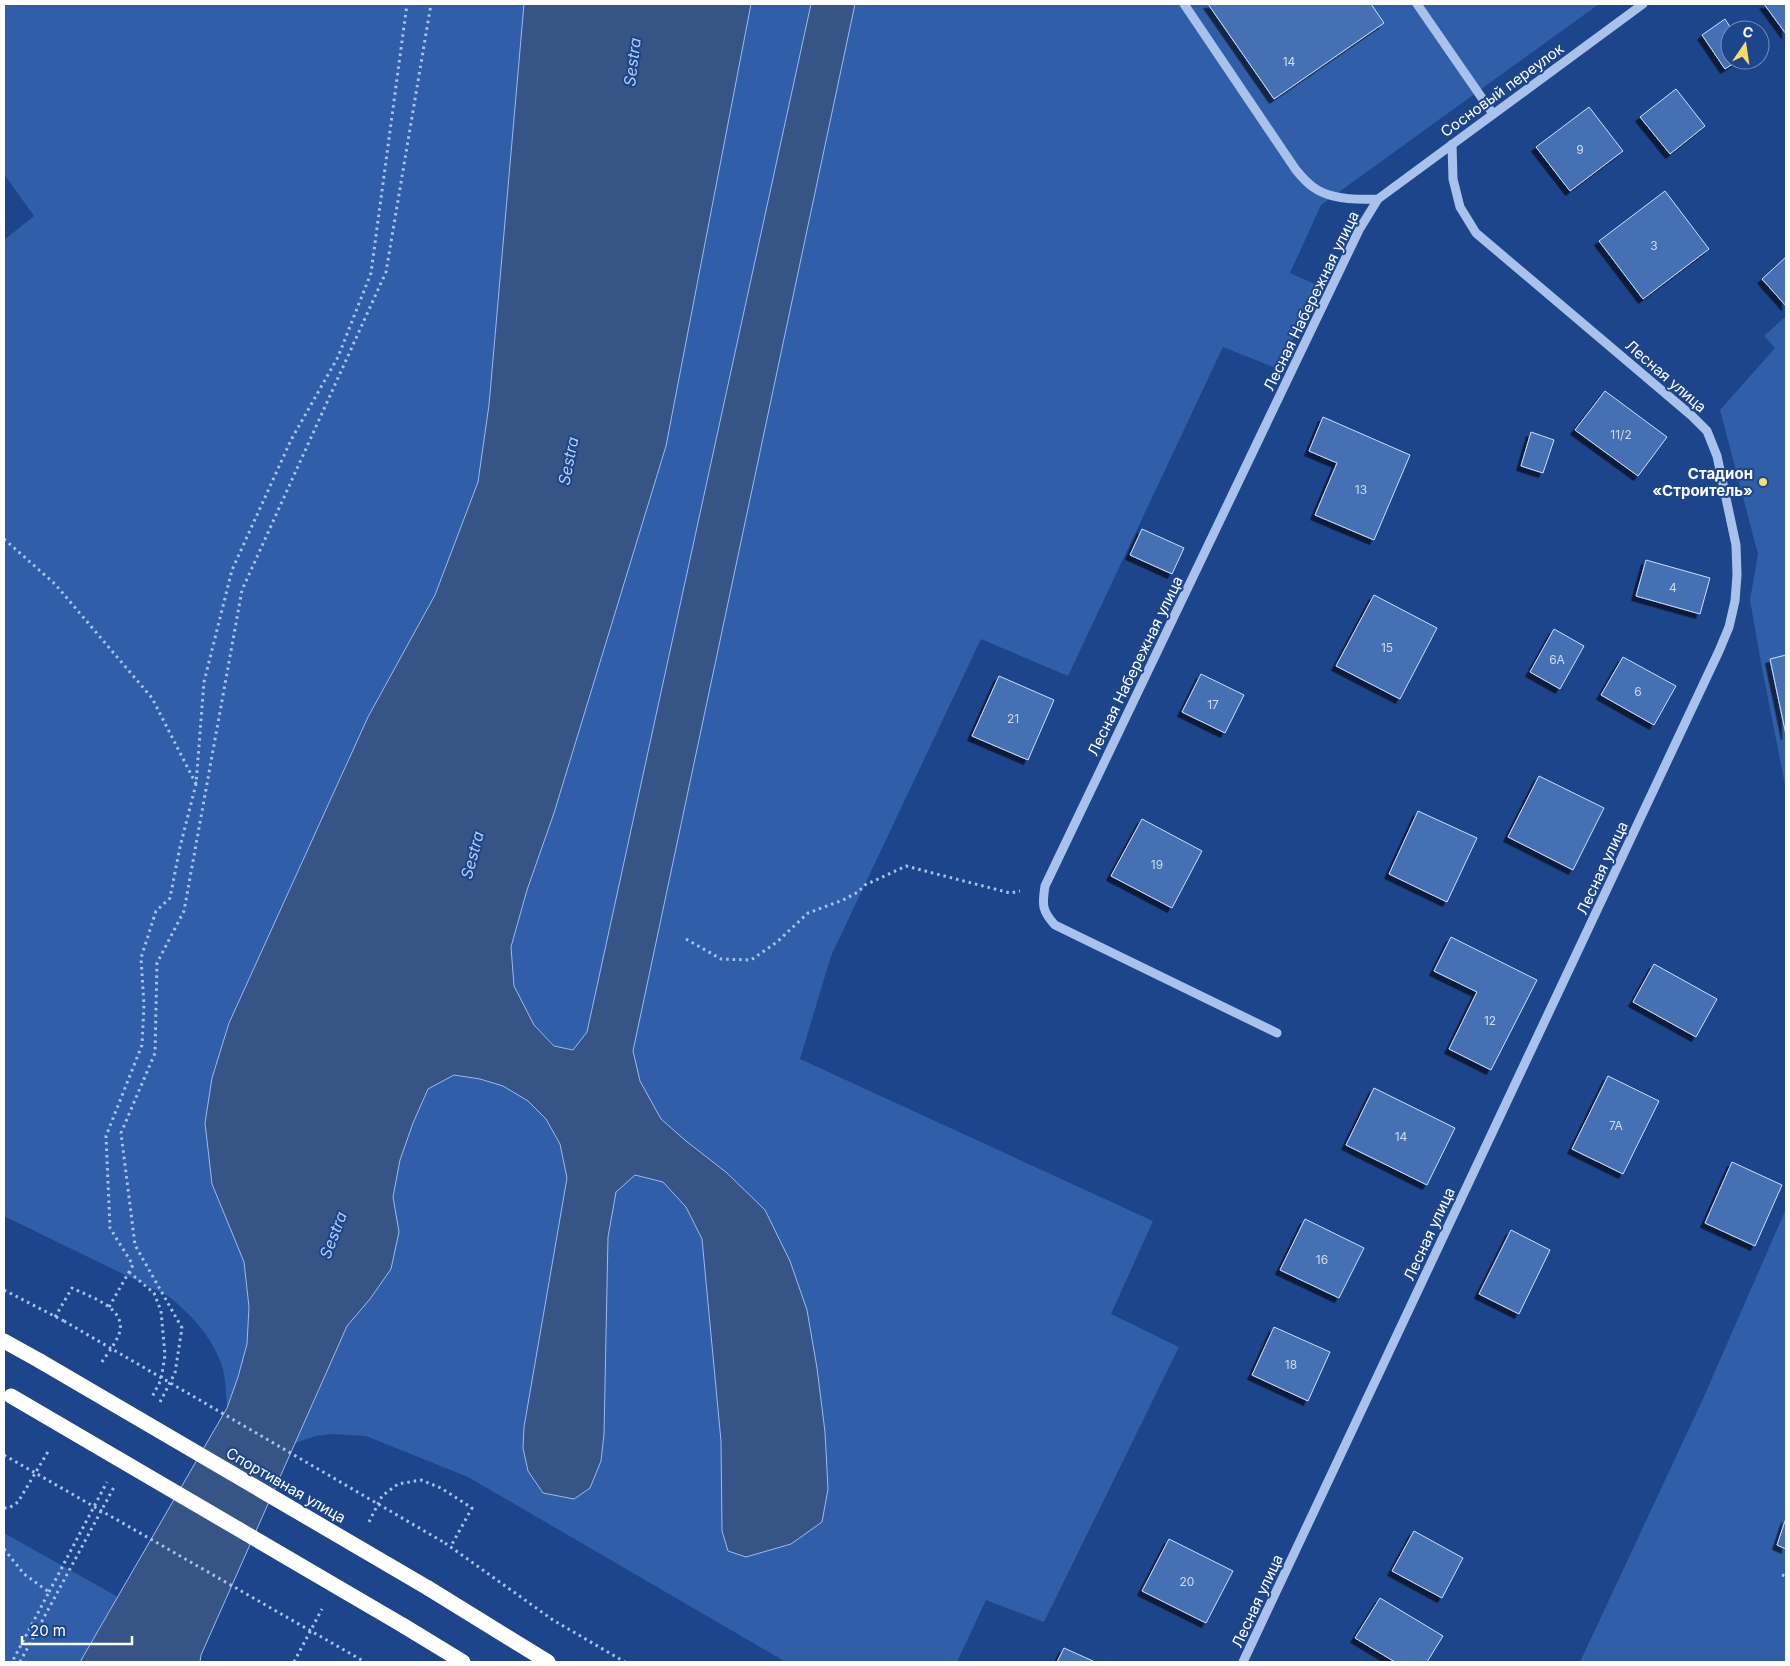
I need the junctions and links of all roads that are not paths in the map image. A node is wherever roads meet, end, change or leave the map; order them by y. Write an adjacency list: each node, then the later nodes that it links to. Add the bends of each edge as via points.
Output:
1 (1184, 4): 6 (street, via 1296,170 1314,188 1357,200)
2 (1417, 4): 4 (street)
3 (1643, 4): 4 (street, Сосновый переулок)
4 (1493, 114): 5 (street, Сосновый переулок)
5 (1452, 144): 6 (street, Сосновый переулок); 12 (street, Лесная улица, via 1453,179 1460,207 1476,233 1707,431 1717,456 1736,545 1735,601 1719,651)
6 (1378, 198): 7 (street, Лесная Набережная улица, via 1359,230 1045,886 1043,899 1045,914 1055,925)
7 (1277, 1033)
8 (4, 1341): 11 (highway, Спортивная улица, bridge, via 428,1588)
9 (7, 1394): 10 (highway, bridge)
10 (463, 1662)
11 (548, 1662)
12 (1243, 1662)

